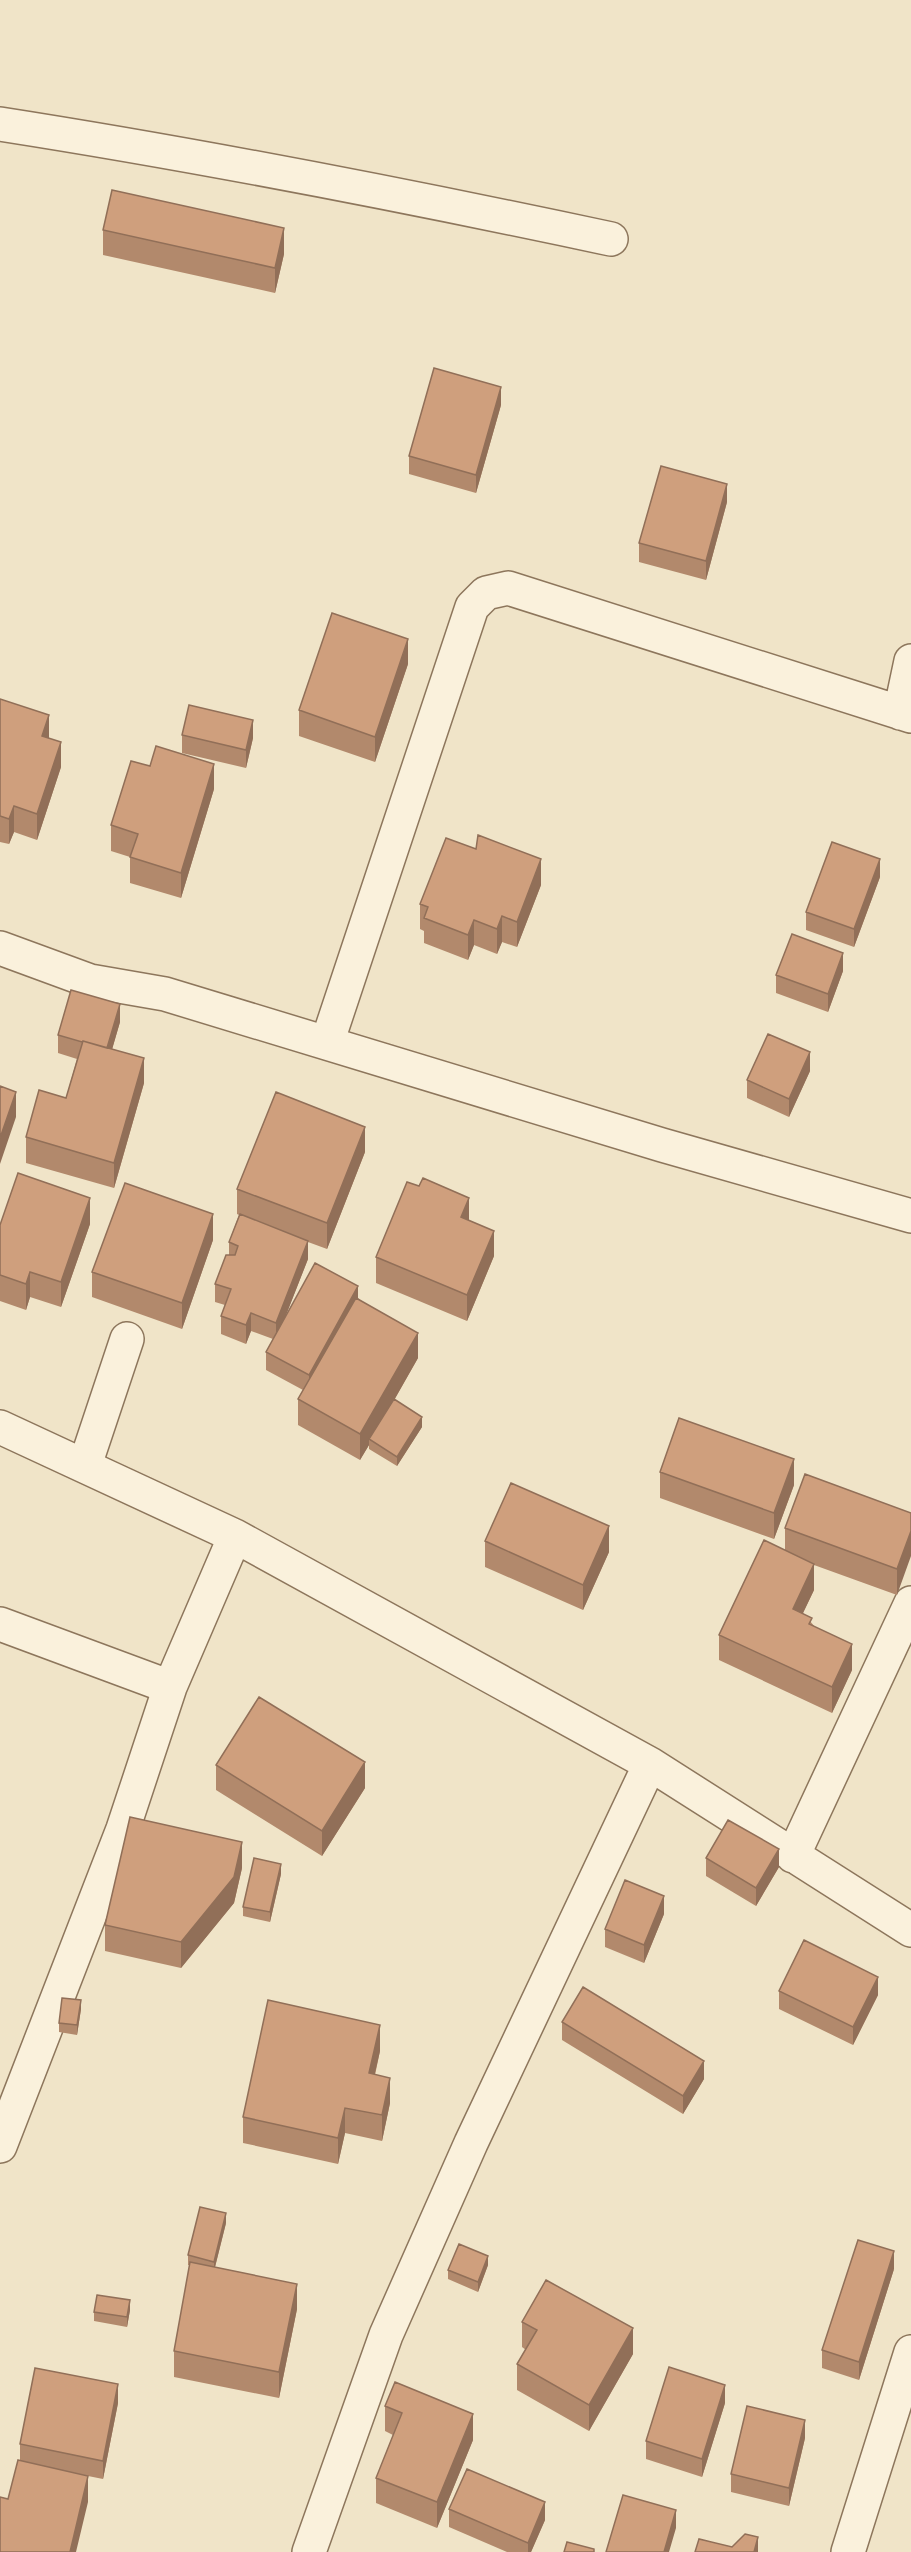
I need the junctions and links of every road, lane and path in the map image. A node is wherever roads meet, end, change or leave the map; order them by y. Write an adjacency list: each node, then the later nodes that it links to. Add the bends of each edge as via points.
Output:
1 (0, 124): 2 (street, via 124,143 438,202)
2 (611, 239)
3 (911, 661): 4 (street)
4 (906, 715): 6 (street, via 508,588 486,593 472,607)
5 (0, 948): 6 (street, via 90,981 165,994)
6 (327, 1043): 7 (street)
7 (911, 1216)
8 (127, 1339): 10 (street)
9 (0, 1426): 10 (street)
10 (85, 1465): 11 (street)
11 (235, 1536): 14 (street); 15 (street)
12 (911, 1603): 16 (street)
13 (0, 1624): 14 (street)
14 (170, 1687): 18 (street, via 123,1829)
15 (650, 1764): 16 (street); 20 (street, via 471,2143 386,2335)
16 (793, 1856): 17 (street)
17 (911, 1930)
18 (0, 2146)
19 (911, 2352): 21 (street)
20 (309, 2552)
21 (848, 2552)

